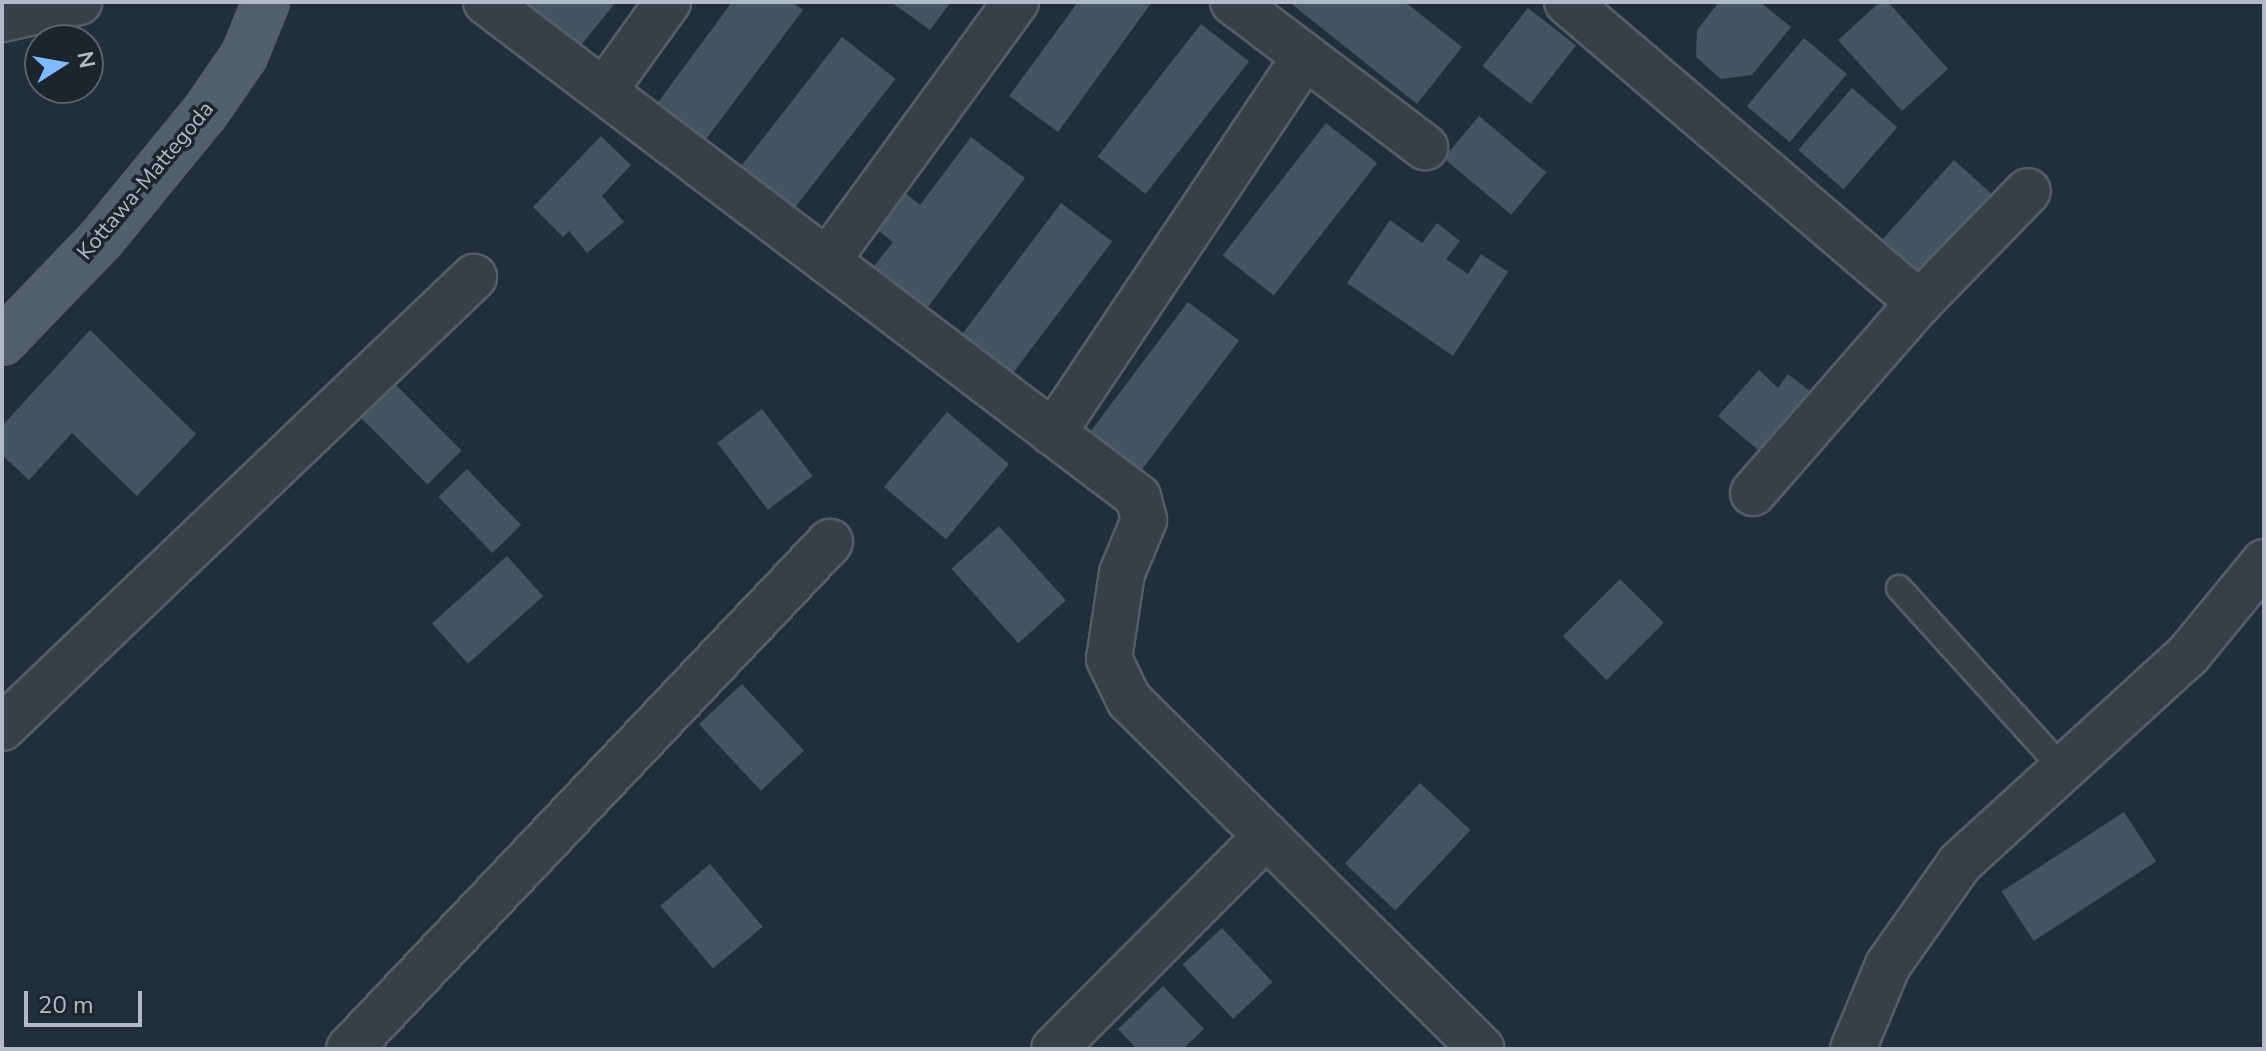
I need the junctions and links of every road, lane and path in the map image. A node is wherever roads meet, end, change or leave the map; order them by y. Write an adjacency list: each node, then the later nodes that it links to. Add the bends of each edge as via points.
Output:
1 (79, 2): 8 (street)
2 (266, 2): 16 (main road, Kottawa-Mattegoda, via 244,56 206,111 102,238)
3 (486, 2): 10 (street)
4 (668, 2): 10 (street)
5 (1016, 2): 13 (street)
6 (1233, 2): 9 (street)
7 (1567, 2): 15 (street)
8 (2, 19)
9 (1305, 57): 11 (street); 17 (street)
10 (604, 91): 13 (street)
11 (1425, 147)
12 (2028, 191): 15 (street)
13 (827, 261): 17 (street)
14 (474, 277): 22 (street)
15 (1919, 303): 18 (street)
16 (2, 342)
17 (1053, 433): 24 (street, via 1138,497 1144,520 1122,573 1109,659 1129,700)
18 (1753, 493)
19 (830, 542): 25 (street)
20 (2264, 562): 23 (street, via 2188,655)
21 (1899, 588): 23 (lane)
22 (2, 728)
23 (2063, 769): 28 (street, via 1960,863 1888,965)
24 (1266, 836): 26 (street); 27 (street)
25 (349, 1049)
26 (1054, 1049)
27 (1482, 1049)
28 (1853, 1049)

